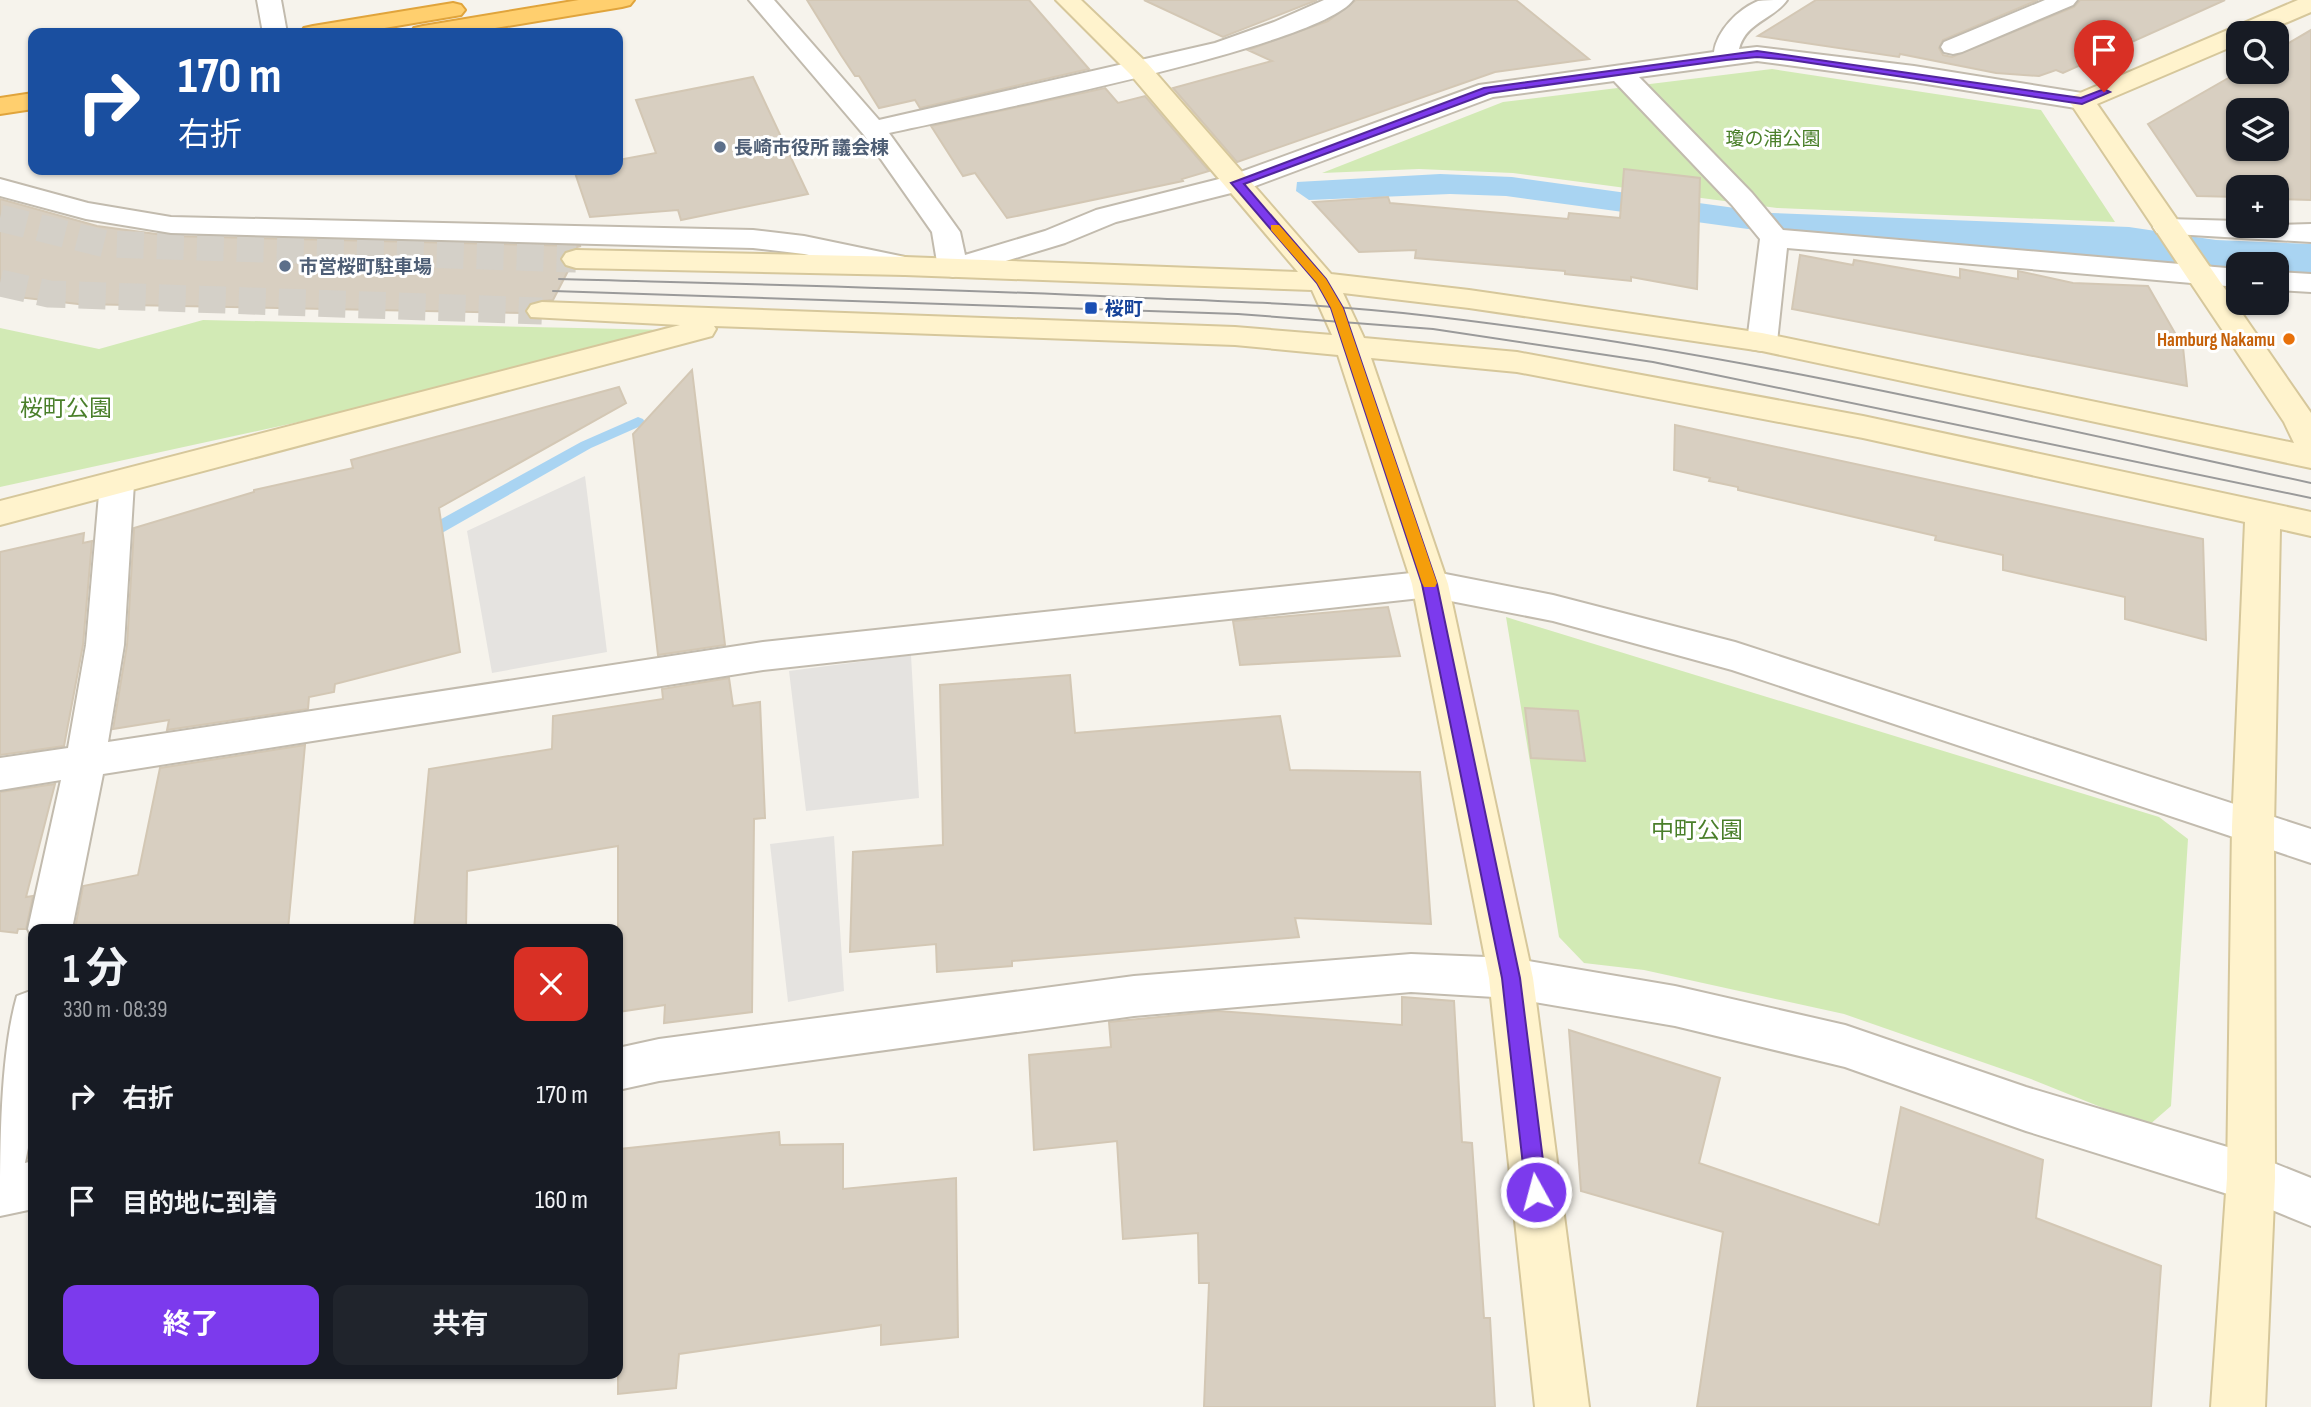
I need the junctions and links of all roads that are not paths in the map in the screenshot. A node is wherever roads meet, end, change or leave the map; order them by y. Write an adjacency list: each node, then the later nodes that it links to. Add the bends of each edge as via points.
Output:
1 (270, 0): 11 (street)
2 (512, 0): 12 (highway)
3 (622, 0): 13 (highway)
4 (761, 0): 24 (street)
5 (1068, 0): 17 (street)
6 (1341, 0): 17 (street, via 1248,41)
7 (1775, 0): 16 (street, via 1736,27 1727,41)
8 (2065, 0): 15 (street)
9 (2308, 10): 10 (street)
10 (2277, 21)
11 (274, 28)
12 (343, 28)
13 (453, 28)
14 (2226, 40): 21 (street)
15 (1953, 47)
16 (1726, 57): 18 (street); 21 (street, via 1791,57)
17 (1139, 69): 24 (street); 25 (street)
18 (1621, 73): 25 (street, via 1488,90); 29 (street)
19 (28, 82): 20 (highway)
20 (0, 87)
21 (2082, 101): 27 (street)
22 (28, 102): 23 (highway)
23 (0, 106)
24 (873, 129): 32 (street, via 946,232)
25 (1237, 183): 32 (street, via 1106,216); 35 (street)
26 (0, 187): 31 (street, via 86,211 171,225 753,239)
27 (2168, 228): 28 (street); 33 (street)
28 (2311, 233)
29 (1774, 238): 33 (street); 40 (street)
30 (576, 259): 31 (street)
31 (905, 266): 32 (street)
32 (953, 268): 35 (street)
33 (2198, 272): 34 (street); 42 (street)
34 (2226, 276)
35 (1322, 282): 40 (street); 41 (street)
36 (2289, 282): 37 (street)
37 (2311, 283)
38 (542, 311): 39 (street)
39 (740, 318): 41 (street, via 1235,336); 44 (street)
40 (1762, 342): 43 (street)
41 (1350, 346): 46 (street, via 1517,362 1674,390); 48 (street)
42 (2311, 443)
43 (2311, 457)
44 (117, 483): 45 (street); 49 (street, via 106,633)
45 (0, 513)
46 (2263, 514): 47 (street); 51 (street)
47 (2311, 524)
48 (1430, 584): 49 (street, via 762,656); 51 (street, via 1650,631); 54 (street)
49 (85, 762): 50 (street); 53 (street)
50 (0, 774)
51 (2253, 827): 52 (street); 58 (street)
52 (2311, 846)
53 (51, 924)
54 (1511, 978): 56 (street, via 1411,973 1134,996); 58 (street, via 1675,1006 1845,1046 2026,1109); 62 (street)
55 (28, 1034): 57 (street)
56 (623, 1068)
57 (0, 1169)
58 (2251, 1178): 61 (street); 63 (street)
59 (28, 1186): 60 (street)
60 (0, 1192)
61 (2311, 1202)
62 (1562, 1407)
63 (2238, 1407)

